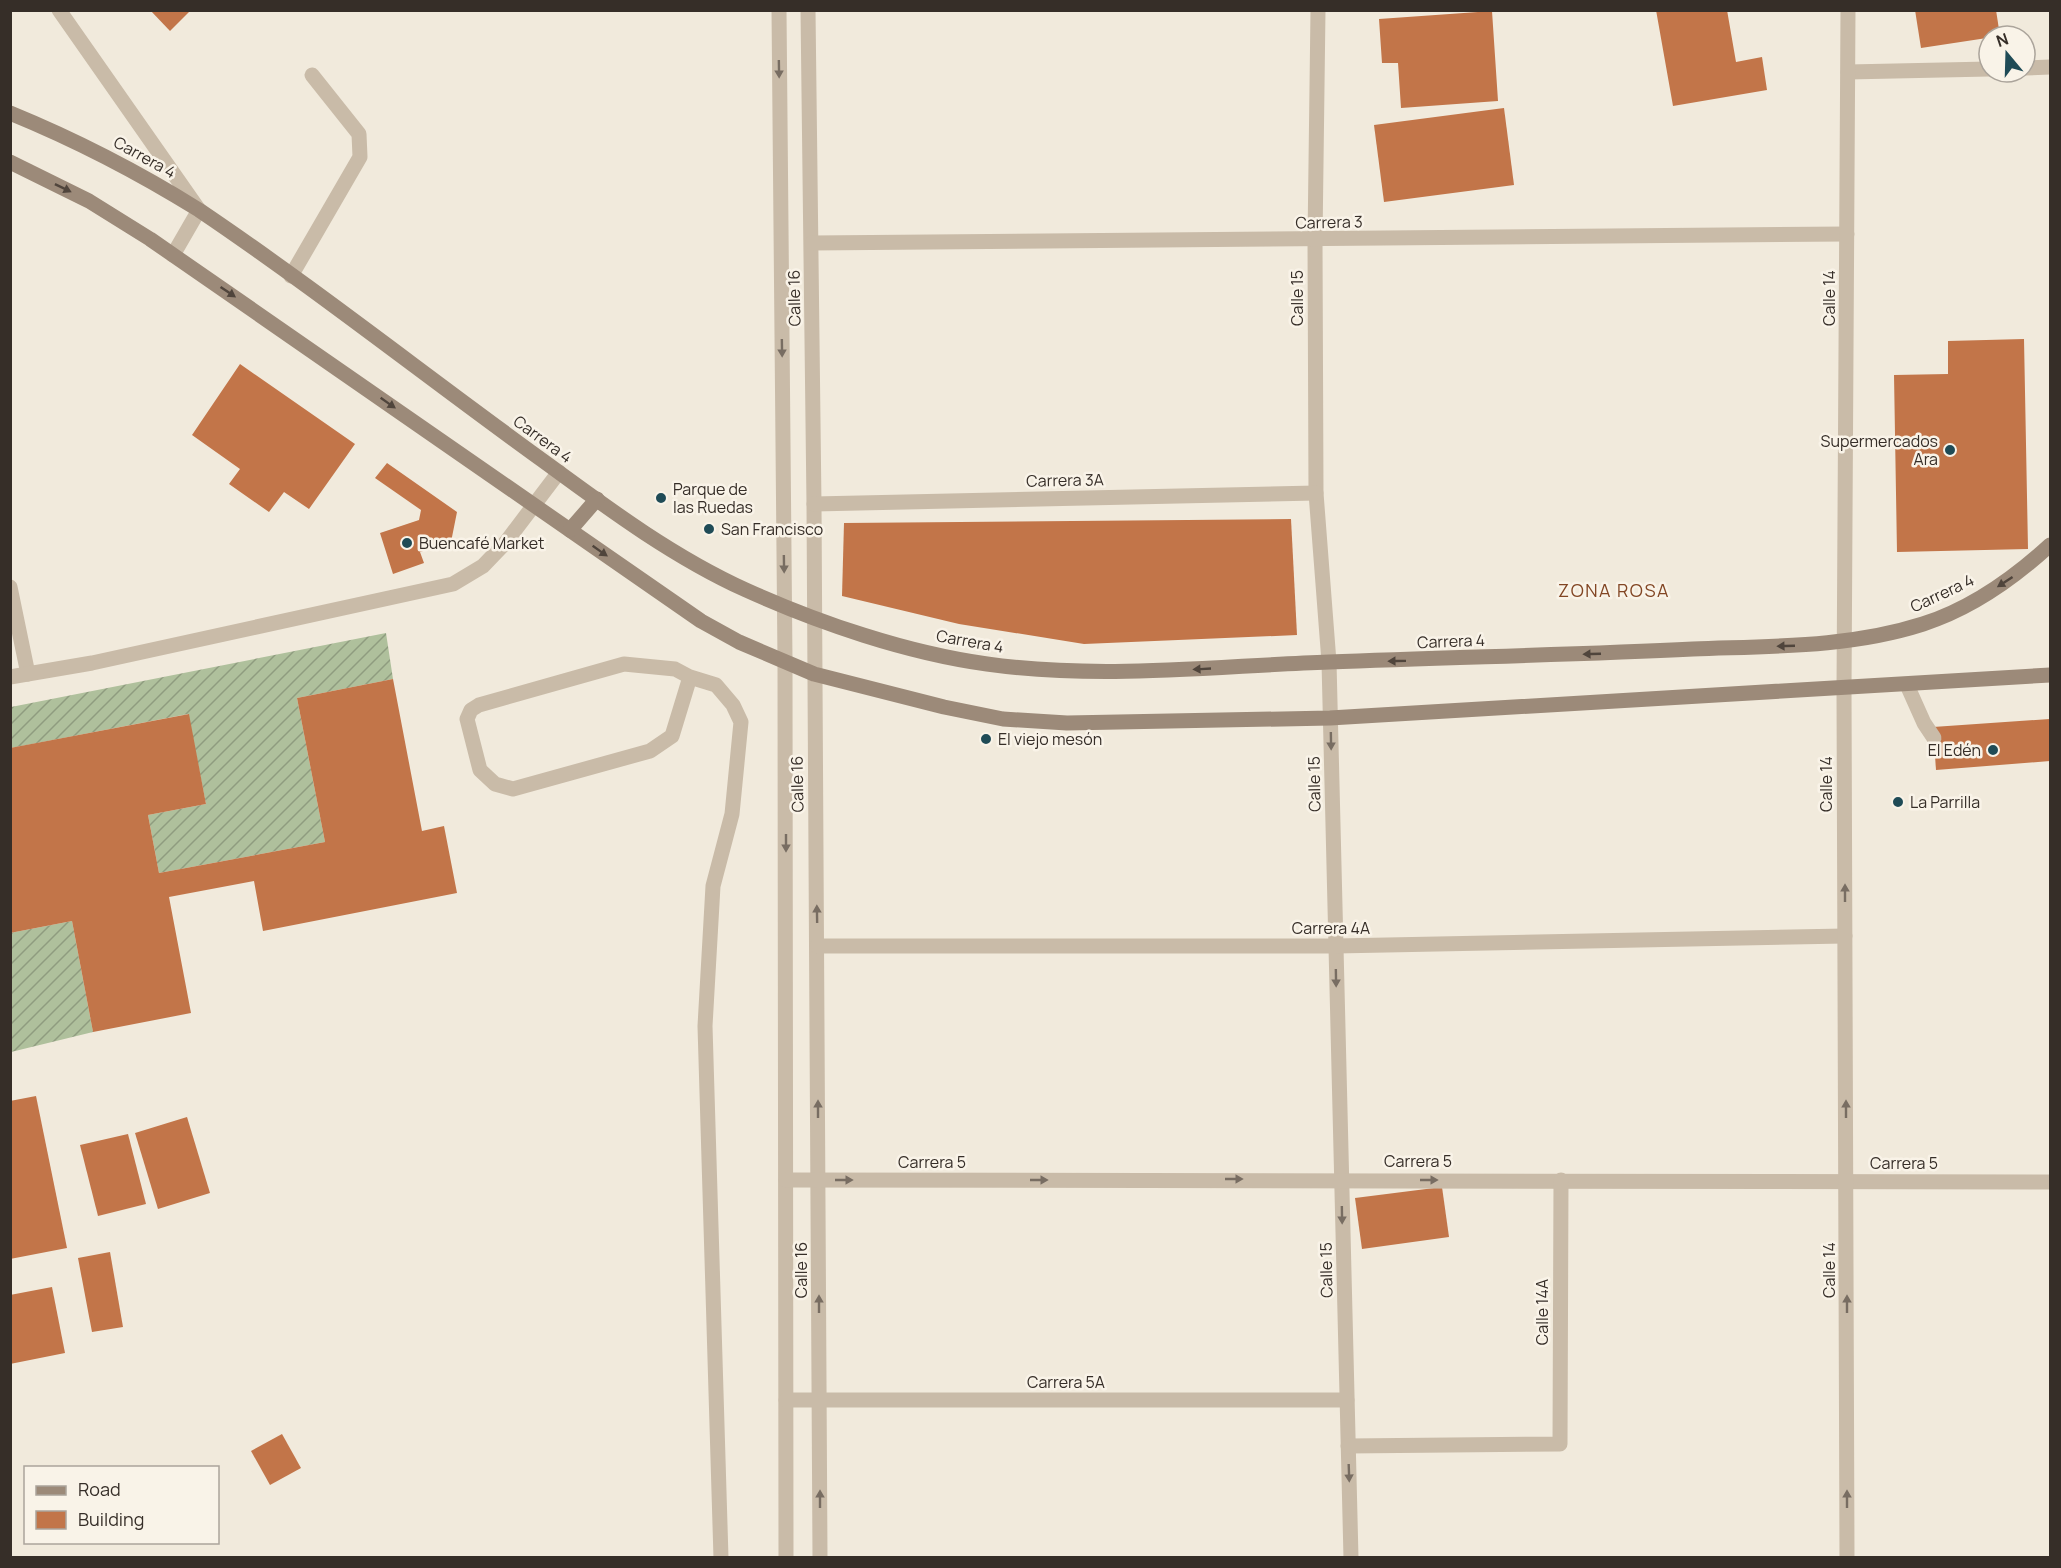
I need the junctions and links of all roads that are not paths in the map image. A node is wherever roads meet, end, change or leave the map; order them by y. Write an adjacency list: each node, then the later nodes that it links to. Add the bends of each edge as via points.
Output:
1 (59, 10): 11 (street)
2 (779, 10): 25 (street, Calle 16, one-way to 25)
3 (808, 10): 14 (street, Calle 16)
4 (1318, 10): 13 (street, Calle 15)
5 (1848, 10): 7 (street, Calle 14)
6 (1977, 69): 7 (street)
7 (1848, 72): 12 (street, Calle 14)
8 (312, 75): 16 (street, via 359,134 360,156)
9 (10, 113): 11 (main road, Carrera 4, via 77,141 149,178)
10 (10, 162): 15 (main road, one-way to 15, via 89,201)
11 (199, 210): 15 (street); 16 (main road, Carrera 4)
12 (1847, 234): 13 (street, Carrera 3); 27 (street, Calle 14)
13 (1315, 240): 14 (street, Carrera 3); 18 (street, Calle 15)
14 (812, 243): 20 (street, Calle 16)
15 (173, 255): 21 (main road, one-way to 21)
16 (291, 276): 17 (main road, Carrera 4)
17 (559, 472): 19 (main road, Carrera 4); 21 (street)
18 (1316, 492): 20 (street, Carrera 3A); 29 (street, Calle 15)
19 (597, 500): 22 (main road); 25 (main road, Carrera 4, via 709,570)
20 (814, 504): 26 (street, Calle 16)
21 (534, 505): 22 (main road); 30 (street, via 507,542 483,566 453,584)
22 (570, 530): 28 (main road, one-way to 28, via 701,621)
23 (2050, 545): 27 (main road, Carrera 4, one-way to 27, via 2009,580 1964,606 1925,624)
24 (10, 587): 30 (street)
25 (784, 605): 26 (main road, Carrera 4); 28 (street, Calle 16)
26 (814, 617): 29 (main road, Carrera 4, one-way to 26, via 1116,674 1054,671 983,663 912,648); 31 (street, Calle 16)
27 (1845, 643): 29 (main road, Carrera 4, one-way to 29); 36 (street, Calle 14)
28 (785, 662): 31 (main road); 43 (street, Calle 16, one-way to 43)
29 (1329, 662): 37 (street, Calle 15)
30 (28, 674): 33 (street)
31 (814, 674): 37 (main road, via 1003,718 1066,723); 40 (street, Calle 16, one-way to 31)
32 (2050, 675): 35 (main road)
33 (10, 677)
34 (690, 677): 34 (street, via 672,736 650,751 513,789 495,784 480,770 467,719 479,705 624,664 675,669); 52 (street, via 716,685 734,705 741,722 732,814 713,886 705,1026)
35 (1906, 685): 36 (main road); 38 (street)
36 (1844, 689): 37 (main road); 39 (street, Calle 14, one-way to 36)
37 (1330, 718): 41 (street, Calle 15, one-way to 41)
38 (1934, 738)
39 (1845, 936): 41 (street, Carrera 4A); 46 (street, Calle 14, one-way to 39)
40 (817, 945): 41 (street, Carrera 4A); 44 (street, Calle 16, one-way to 40)
41 (1336, 946): 42 (street, Calle 15, one-way to 42)
42 (1341, 1179): 44 (street, Carrera 5, one-way to 42); 45 (street, Carrera 5, one-way to 45); 50 (street, Calle 15, one-way to 50)
43 (786, 1180): 44 (street, Carrera 5); 49 (street, Calle 16)
44 (818, 1180): 48 (street, Calle 16, one-way to 44)
45 (1561, 1180): 46 (street, Carrera 5); 51 (street, Calle 14A, via 1560,1444)
46 (1846, 1180): 47 (street, Carrera 5); 56 (street, Calle 14, one-way to 46)
47 (2050, 1182)
48 (819, 1399): 49 (street, Carrera 5A); 50 (street, Carrera 5A); 54 (street, Calle 16, one-way to 48)
49 (786, 1400): 53 (street, Calle 16)
50 (1347, 1400): 51 (street, Calle 15)
51 (1348, 1446): 55 (street, Calle 15, one-way to 55)
52 (721, 1557)
53 (786, 1557)
54 (820, 1557)
55 (1351, 1557)
56 (1847, 1557)

